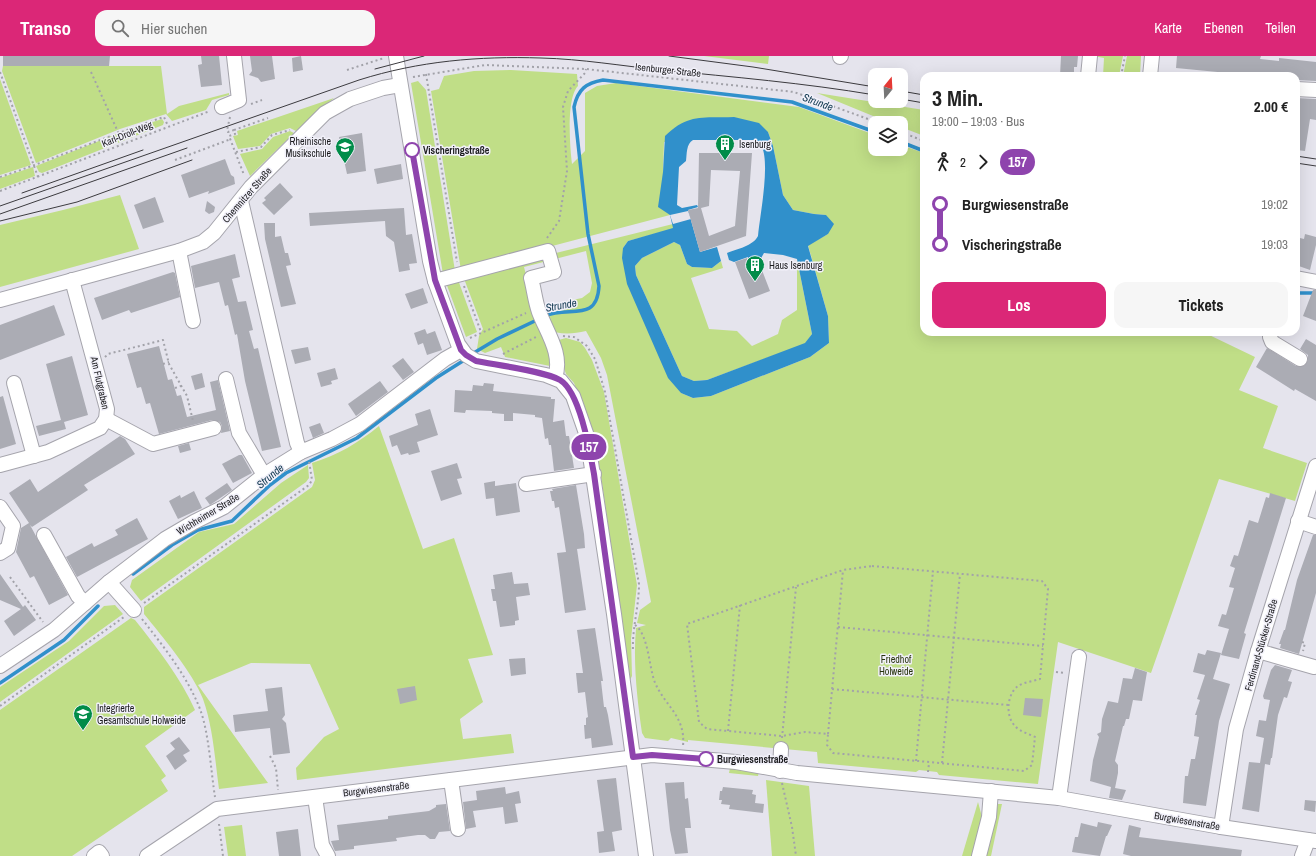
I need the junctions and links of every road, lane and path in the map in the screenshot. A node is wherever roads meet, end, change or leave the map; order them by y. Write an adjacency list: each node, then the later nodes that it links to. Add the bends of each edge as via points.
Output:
1 (234, 56): 16 (street, via 239,100)
2 (1090, 56): 10 (street)
3 (1125, 56): 11 (path)
4 (1152, 56): 12 (street)
5 (392, 57): 7 (path); 13 (street)
6 (586, 69): 18 (path, Isenburger Straße, via 794,92); 36 (path, via 568,92 563,106 567,171 559,221); 37 (path, Isenburger Straße, via 485,65 426,74)
7 (347, 70)
8 (0, 72): 28 (path)
9 (91, 72): 21 (path)
10 (1088, 72)
11 (1122, 72)
12 (1150, 72)
13 (400, 86): 23 (street, Chemnitzer Straße, via 383,88 341,103 325,113); 40 (street)
14 (1300, 89): 15 (street)
15 (1316, 90)
16 (226, 110): 19 (path, Karl-Droll-Weg); 20 (path, via 227,130)
17 (268, 118): 20 (path)
18 (868, 119)
19 (168, 126): 21 (path, via 164,117); 30 (path, Karl-Droll-Weg)
20 (234, 130): 24 (path, via 235,134 229,136)
21 (118, 132): 28 (path)
22 (908, 134): 25 (path)
23 (300, 137): 26 (path, via 290,130 272,136 261,148); 32 (street, Chemnitzer Straße)
24 (230, 139): 26 (path); 27 (path)
25 (920, 139)
26 (236, 152): 32 (path, via 245,182)
27 (175, 160)
28 (34, 166): 29 (path); 30 (path)
29 (0, 177)
30 (38, 177): 31 (path, Karl-Droll-Weg)
31 (0, 191)
32 (245, 195): 33 (street); 34 (street, Chemnitzer Straße)
33 (247, 230): 34 (street, Chemnitzer Straße, via 233,226); 62 (street)
34 (214, 233): 35 (street, Chemnitzer Straße, via 203,242)
35 (179, 251): 39 (street, Chemnitzer Straße); 43 (street)
36 (536, 254): 37 (street); 44 (street, via 548,251 554,272 531,278)
37 (459, 273): 40 (street); 44 (path, via 481,332)
38 (1300, 279): 41 (street)
39 (72, 280): 42 (street, Chemnitzer Straße); 48 (street, Am Flutgraben)
40 (435, 280): 46 (street)
41 (1316, 282)
42 (0, 300)
43 (193, 321)
44 (544, 323): 51 (path, via 504,352); 52 (street, via 558,362); 84 (path, via 566,336 581,341 595,359 600,375 639,584 639,601)
45 (1270, 336): 47 (street, via 1272,342)
46 (466, 355): 51 (street); 62 (street, Wichheimer Straße, via 445,359 360,424)
47 (1300, 359)
48 (94, 360): 49 (path, via 163,340); 59 (street, Am Flutgraben, via 108,409)
49 (169, 362): 50 (path); 55 (path)
50 (163, 364)
51 (496, 365): 52 (street)
52 (555, 378): 67 (street, via 568,387 572,396 587,436)
53 (226, 379): 68 (street, via 239,433)
54 (14, 383): 63 (street)
55 (181, 386): 56 (path); 57 (path, via 188,396)
56 (174, 388)
57 (191, 410): 58 (path); 61 (path)
58 (186, 412)
59 (106, 419): 61 (street, via 153,444); 63 (street, Am Flutgraben, via 100,428)
60 (214, 428): 61 (street)
61 (196, 433)
62 (301, 452): 68 (street, Wichheimer Straße)
63 (34, 456): 65 (street, Am Flutgraben)
64 (310, 464): 83 (path, via 312,480 309,484)
65 (0, 465)
66 (1316, 466): 71 (street, Ferdinand-Stücker-Straße)
67 (594, 474): 69 (street); 104 (street)
68 (264, 476): 79 (street, Wichheimer Straße, via 224,507 165,539)
69 (526, 484)
70 (0, 508): 74 (street, via 13,526 8,548)
71 (1298, 521): 72 (street); 90 (street, Ferdinand-Stücker-Straße)
72 (1316, 527)
73 (44, 535): 81 (street, via 78,596)
74 (0, 553)
75 (843, 570): 76 (path, via 872,566); 80 (path); 85 (path)
76 (933, 571): 77 (path); 87 (path)
77 (960, 574): 88 (path); 89 (path, via 1042,582 1048,589)
78 (10, 577): 86 (path)
79 (109, 582): 81 (street, Wichheimer Straße); 83 (street)
80 (796, 586): 82 (path); 102 (path)
81 (85, 603): 86 (street, Wichheimer Straße)
82 (740, 605): 100 (path); 100 (path, via 687,624 699,722 707,729)
83 (134, 610): 99 (path); 116 (path, via 164,647 190,687 201,711)
84 (634, 625): 91 (path); 105 (path, via 644,640 654,680 676,712 682,728)
85 (838, 627): 87 (path); 95 (path)
86 (51, 632): 93 (street, Wichheimer Straße)
87 (927, 635): 88 (path); 96 (path)
88 (954, 638): 89 (path); 97 (path)
89 (1043, 646): 98 (path, via 1040,679 1018,686 1011,694)
90 (1258, 651): 94 (street); 117 (street, Ferdinand-Stücker-Straße, via 1236,729)
91 (633, 654)
92 (1079, 657): 114 (street)
93 (0, 666)
94 (1314, 667)
95 (832, 689): 96 (path); 101 (path)
96 (922, 697): 97 (path); 106 (path)
97 (948, 700): 98 (path); 108 (path)
98 (1008, 705): 108 (path, via 1015,726 1034,737 1032,765 1024,771)
99 (0, 706)
100 (728, 731): 102 (path)
101 (828, 734): 102 (path, via 805,732); 106 (path, via 827,746 833,753)
102 (782, 742): 109 (street)
103 (270, 756): 115 (path, via 276,768)
104 (633, 757): 105 (street, Burgwiesenstraße); 111 (street, Burgwiesenstraße); 125 (street)
105 (682, 757): 109 (street, Burgwiesenstraße, via 736,762)
106 (916, 761): 107 (path)
107 (929, 762): 108 (path); 110 (path)
108 (942, 763)
109 (780, 771): 112 (street, Burgwiesenstraße); 126 (path)
110 (928, 771)
111 (452, 780): 113 (street, Burgwiesenstraße); 118 (street)
112 (991, 791): 114 (street, Burgwiesenstraße); 127 (street, via 989,817)
113 (315, 797): 115 (street, Burgwiesenstraße); 124 (street, via 322,845)
114 (1059, 798): 117 (street, Burgwiesenstraße)
115 (280, 801): 116 (street, Burgwiesenstraße)
116 (217, 809): 122 (street); 123 (path)
117 (1221, 827): 119 (street, Burgwiesenstraße)
118 (458, 829)
119 (1312, 841): 128 (street)
120 (94, 856): 121 (street, via 99,852)
121 (102, 856)
122 (147, 856)
123 (223, 856)
124 (328, 856)
125 (646, 856)
126 (796, 856)
127 (979, 856)
128 (1302, 856)

